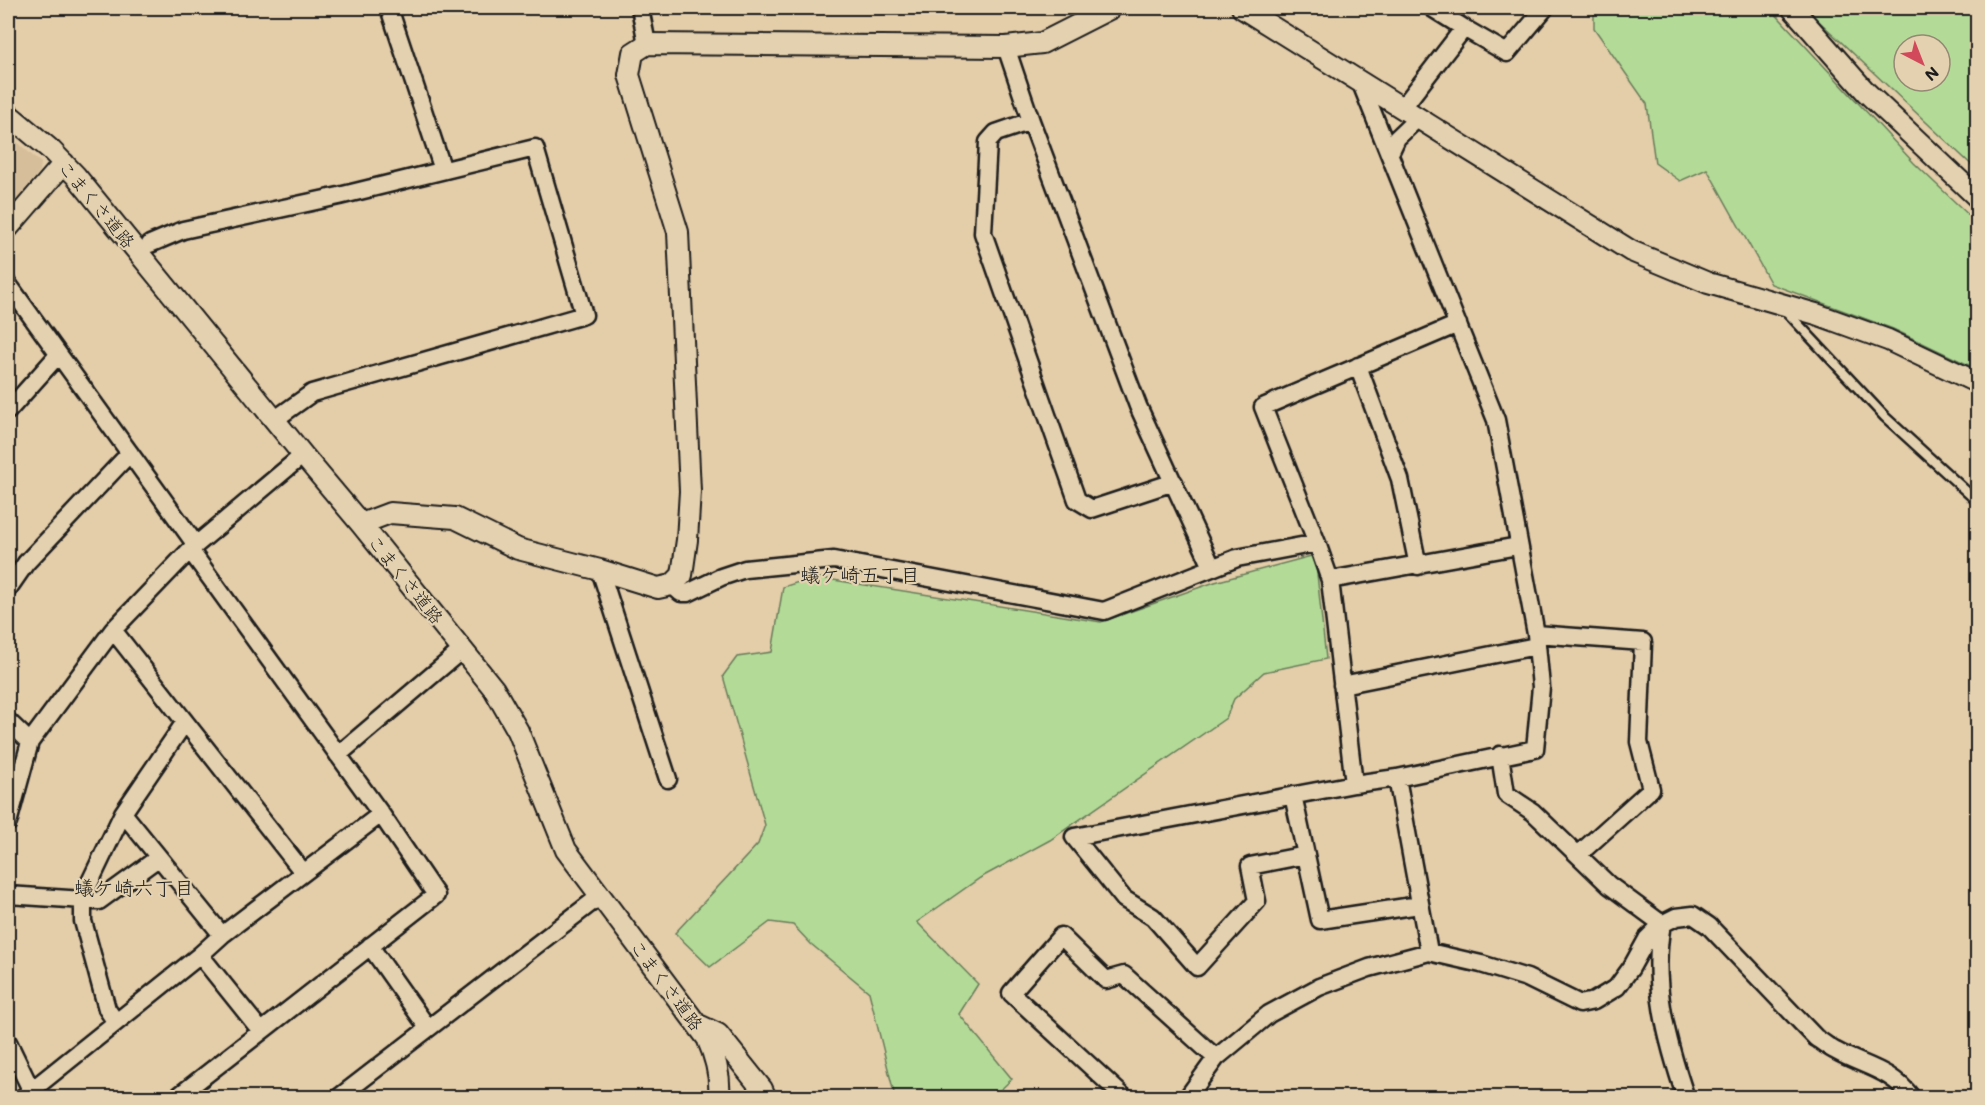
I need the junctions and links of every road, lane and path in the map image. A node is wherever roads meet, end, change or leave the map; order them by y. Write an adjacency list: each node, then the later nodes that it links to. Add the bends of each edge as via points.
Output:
1 (389, 8): 17 (street)
2 (640, 8): 9 (street)
3 (1111, 8): 10 (street, via 1042,43)
4 (1242, 8): 11 (street)
5 (1432, 8): 8 (street)
6 (1545, 8): 8 (street, via 1507,53)
7 (1792, 8): 18 (street, via 1866,92)
8 (1464, 28): 12 (street)
9 (647, 44): 10 (street); 41 (street, via 633,53 629,75 678,232 690,491 682,575)
10 (1006, 47): 14 (street)
11 (1360, 81): 12 (street); 15 (street)
12 (1411, 112): 15 (street); 22 (street, via 1631,251 1708,283)
13 (8, 114): 16 (street, こまくさ道路)
14 (1031, 121): 31 (street, via 1138,406); 31 (street, via 996,133 988,142 983,233 1077,500 1092,509)
15 (1390, 153): 23 (street)
16 (64, 163): 19 (street); 28 (street, こまくさ道路)
17 (442, 170): 20 (street, via 183,230); 28 (street, via 534,148 584,315 312,393)
18 (1977, 198)
19 (8, 228)
20 (150, 244)
21 (8, 284): 24 (street)
22 (1779, 304): 26 (street, via 1888,340); 32 (lane, via 1885,417)
23 (1458, 324): 25 (street); 35 (street, via 1496,420)
24 (58, 355): 27 (street); 29 (street)
25 (1358, 366): 34 (street, via 1263,407); 37 (street, via 1400,479)
26 (1977, 383)
27 (8, 411)
28 (274, 420): 30 (street, こまくさ道路)
29 (130, 453): 36 (street); 42 (street, via 26,563)
30 (303, 455): 33 (street, こまくさ道路); 36 (street)
31 (1174, 482): 38 (street)
32 (1977, 501)
33 (361, 524): 39 (street, via 390,513 455,518 518,549); 45 (street, こまくさ道路)
34 (1317, 543): 38 (street, via 1237,558); 40 (street)
35 (1518, 546): 37 (street); 44 (street)
36 (193, 547): 43 (street); 50 (street)
37 (1418, 566): 40 (street)
38 (1212, 567): 41 (street, via 1104,612 834,560 745,569 688,593 681,594)
39 (600, 570): 41 (street, via 658,588); 53 (street)
40 (1330, 580): 46 (street)
41 (672, 585)
42 (8, 589)
43 (113, 630): 48 (street); 49 (street)
44 (1536, 640): 46 (street); 51 (street, via 1541,687 1535,748); 59 (street, via 1643,642 1639,742 1651,789)
45 (463, 649): 50 (street); 64 (street, こまくさ道路, via 494,689 518,731 566,850)
46 (1342, 685): 54 (street)
47 (8, 721): 49 (street)
48 (185, 722): 56 (street); 62 (street)
49 (30, 742): 58 (street)
50 (338, 755): 57 (street)
51 (1500, 755): 52 (street); 59 (street, via 1506,794 1533,812)
52 (1397, 778): 54 (street); 66 (street)
53 (668, 779)
54 (1354, 783): 55 (street)
55 (1293, 795): 60 (street); 60 (street, via 1074,837 1124,899 1153,917 1197,967 1257,901 1250,866)
56 (123, 813): 61 (street); 65 (street)
57 (381, 814): 62 (street); 69 (street, via 436,895)
58 (8, 823)
59 (1579, 854): 67 (street, via 1609,885)
60 (1306, 855): 66 (street, via 1320,920)
61 (158, 858): 65 (street, via 99,902); 68 (street)
62 (303, 872): 68 (street)
63 (8, 895): 65 (street)
64 (600, 896): 73 (street, こまくさ道路); 74 (street)
65 (83, 901): 72 (street, via 83,921 107,1009)
66 (1419, 905): 70 (street)
67 (1662, 924): 70 (street, via 1647,939 1617,987 1594,1001 1580,1004 1527,978); 85 (street, via 1659,977 1663,1014); 86 (street, via 1676,916 1693,915 1701,920 1816,1038 1835,1051 1881,1070 1903,1085)
68 (222, 935): 71 (street)
69 (370, 946): 74 (street); 75 (street)
70 (1429, 952): 77 (street, via 1369,968 1320,987 1269,1014)
71 (200, 955): 72 (street); 75 (street)
72 (115, 1022): 78 (street)
73 (699, 1025): 81 (street, こまくさ道路, via 714,1053); 82 (street, via 718,1034)
74 (428, 1028): 80 (street)
75 (261, 1031): 79 (street)
76 (8, 1042): 78 (street)
77 (1216, 1058): 83 (street, via 1124,975 1107,980 1061,936 1011,993); 84 (street)
78 (29, 1095)
79 (176, 1098)
80 (338, 1098)
81 (719, 1098)
82 (766, 1098)
83 (1125, 1098)
84 (1187, 1098)
85 (1686, 1098)
86 (1912, 1098)

